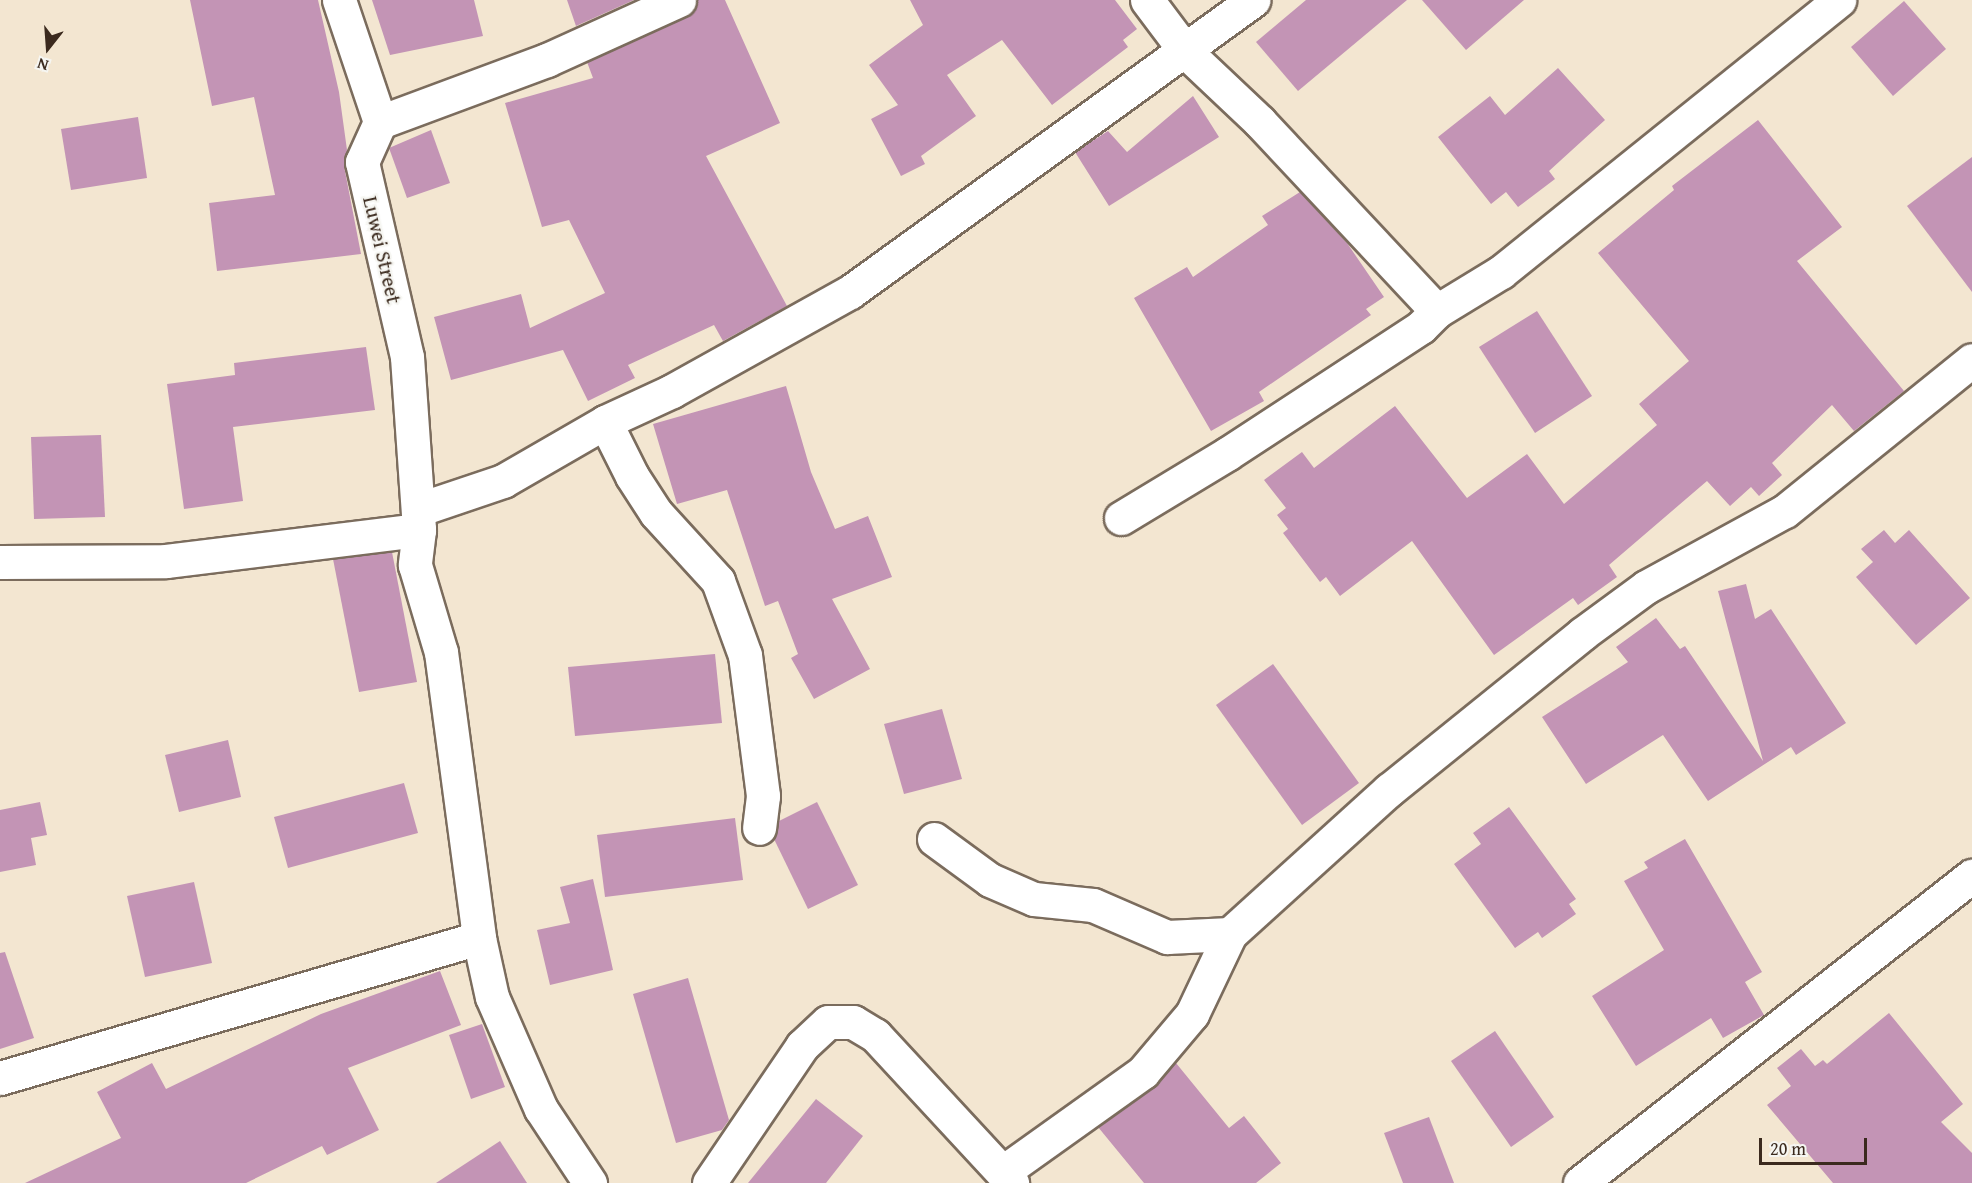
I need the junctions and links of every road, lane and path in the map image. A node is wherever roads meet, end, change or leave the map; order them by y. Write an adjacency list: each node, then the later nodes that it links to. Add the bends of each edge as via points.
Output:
1 (339, 0): 7 (street)
2 (679, 0): 7 (street, via 547,60)
3 (1147, 0): 6 (street)
4 (1253, 0): 6 (street)
5 (1839, 0): 8 (street, via 1501,272)
6 (1186, 52): 8 (street, via 1260,122); 10 (street, via 850,292 672,391)
7 (380, 122): 12 (street, Luwei Street, via 362,162 407,357)
8 (1437, 311): 11 (street, via 1421,327)
9 (1972, 360): 17 (street, via 1785,511 1646,587 1582,634 1389,790)
10 (605, 422): 12 (street, via 503,481); 14 (street, via 632,476 657,513 718,581 745,655 763,796)
11 (1121, 518)
12 (419, 520): 13 (street, via 166,561); 18 (street, Luwei Street, via 416,565 441,652)
13 (0, 562)
14 (759, 828)
15 (934, 839): 17 (street, via 990,880 1034,899 1093,904 1167,937)
16 (1972, 876): 23 (street)
17 (1230, 934): 20 (street, via 1192,1014 1143,1072)
18 (479, 938): 19 (street); 21 (street, Luwei Street, via 492,997 541,1109)
19 (0, 1078)
20 (1008, 1178): 22 (street, via 874,1035 853,1022 828,1022 802,1046)
21 (590, 1183)
22 (709, 1183)
23 (1580, 1183)

